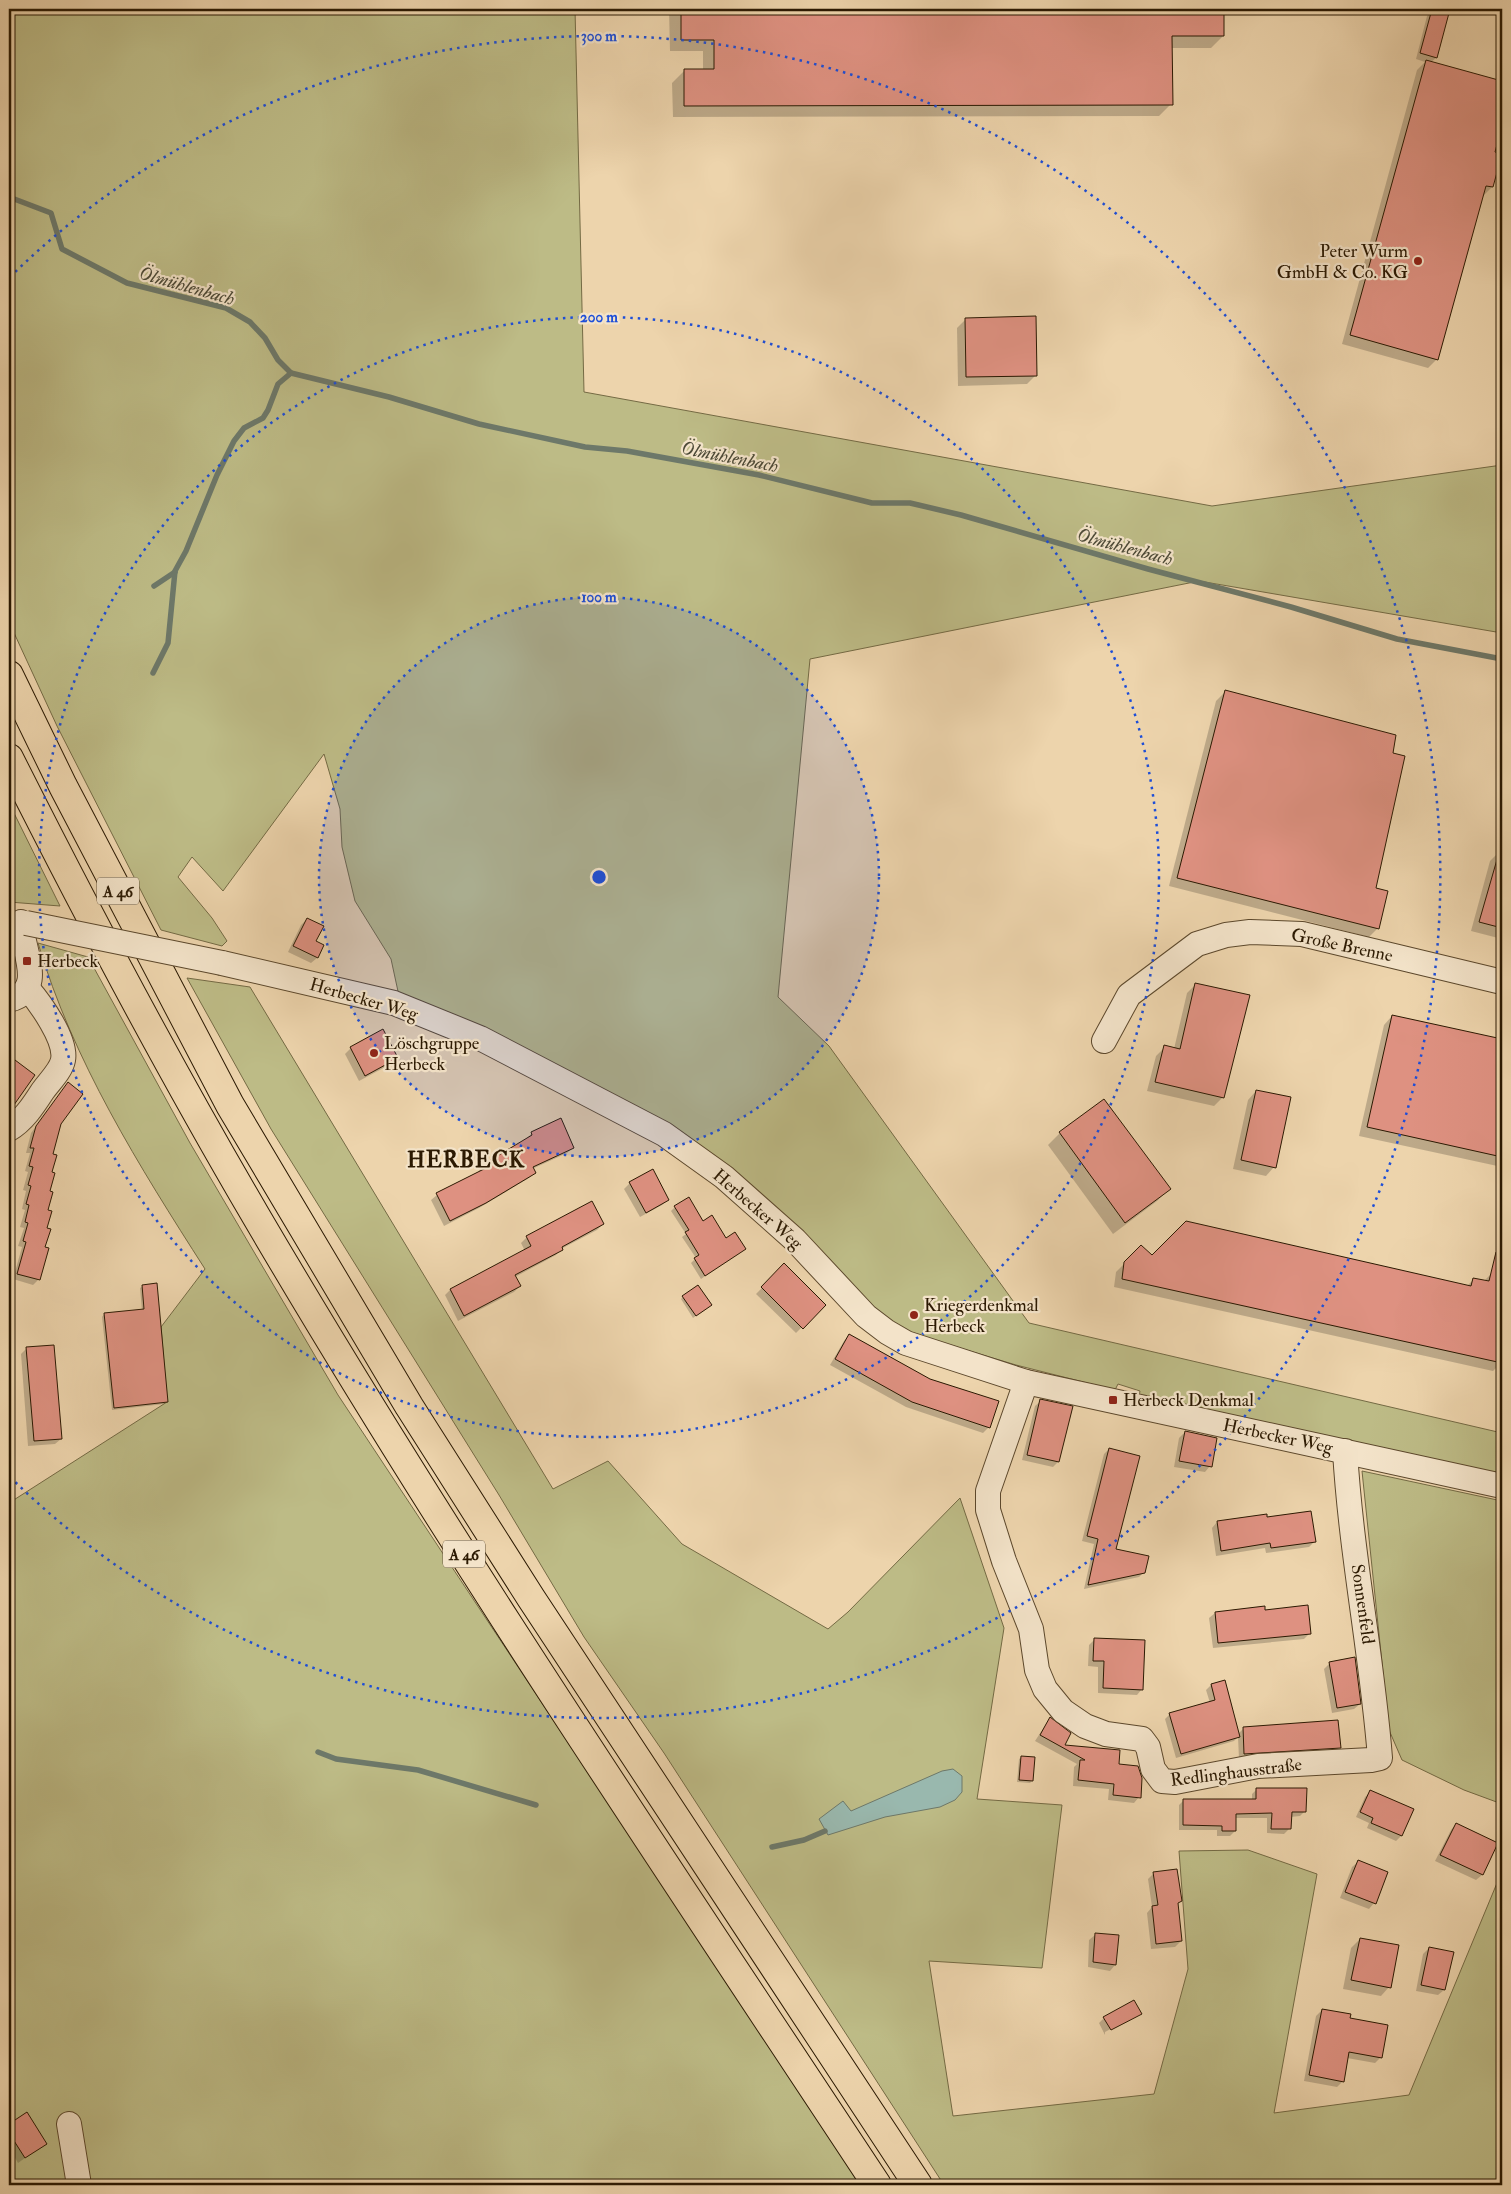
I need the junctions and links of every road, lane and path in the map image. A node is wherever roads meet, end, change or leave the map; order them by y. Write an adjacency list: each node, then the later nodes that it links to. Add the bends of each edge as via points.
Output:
1 (9, 675): 15 (highway, A 46, via 63,786 230,1105 409,1406 531,1598)
2 (9, 758): 14 (highway, A 46, via 82,903 180,1084 372,1409 655,1849)
3 (18, 921): 5 (street, via 31,974 30,983); 8 (street, Herbecker Weg, bridge, via 394,1003 480,1038 664,1134 724,1177 795,1240 866,1316 887,1332 906,1343)
4 (1502, 982): 6 (street, Große Brenne, via 1302,934 1234,934 1197,944 1129,995)
5 (18, 994): 7 (street, via 45,1010 53,1024 63,1058 38,1098)
6 (1104, 1041)
7 (9, 1129)
8 (1026, 1382): 9 (street, Herbecker Weg); 11 (street, Redlinghausstraße, via 988,1491 988,1510 1030,1629 1037,1670 1046,1689 1063,1711 1085,1726 1106,1734 1142,1739 1148,1746 1153,1769 1162,1781 1175,1782 1258,1766)
9 (1345, 1451): 10 (street, Herbecker Weg); 11 (street, Sonnenfeld)
10 (1502, 1486)
11 (1380, 1758)
12 (69, 2124): 13 (street)
13 (79, 2185)
14 (877, 2185)
15 (918, 2185)

